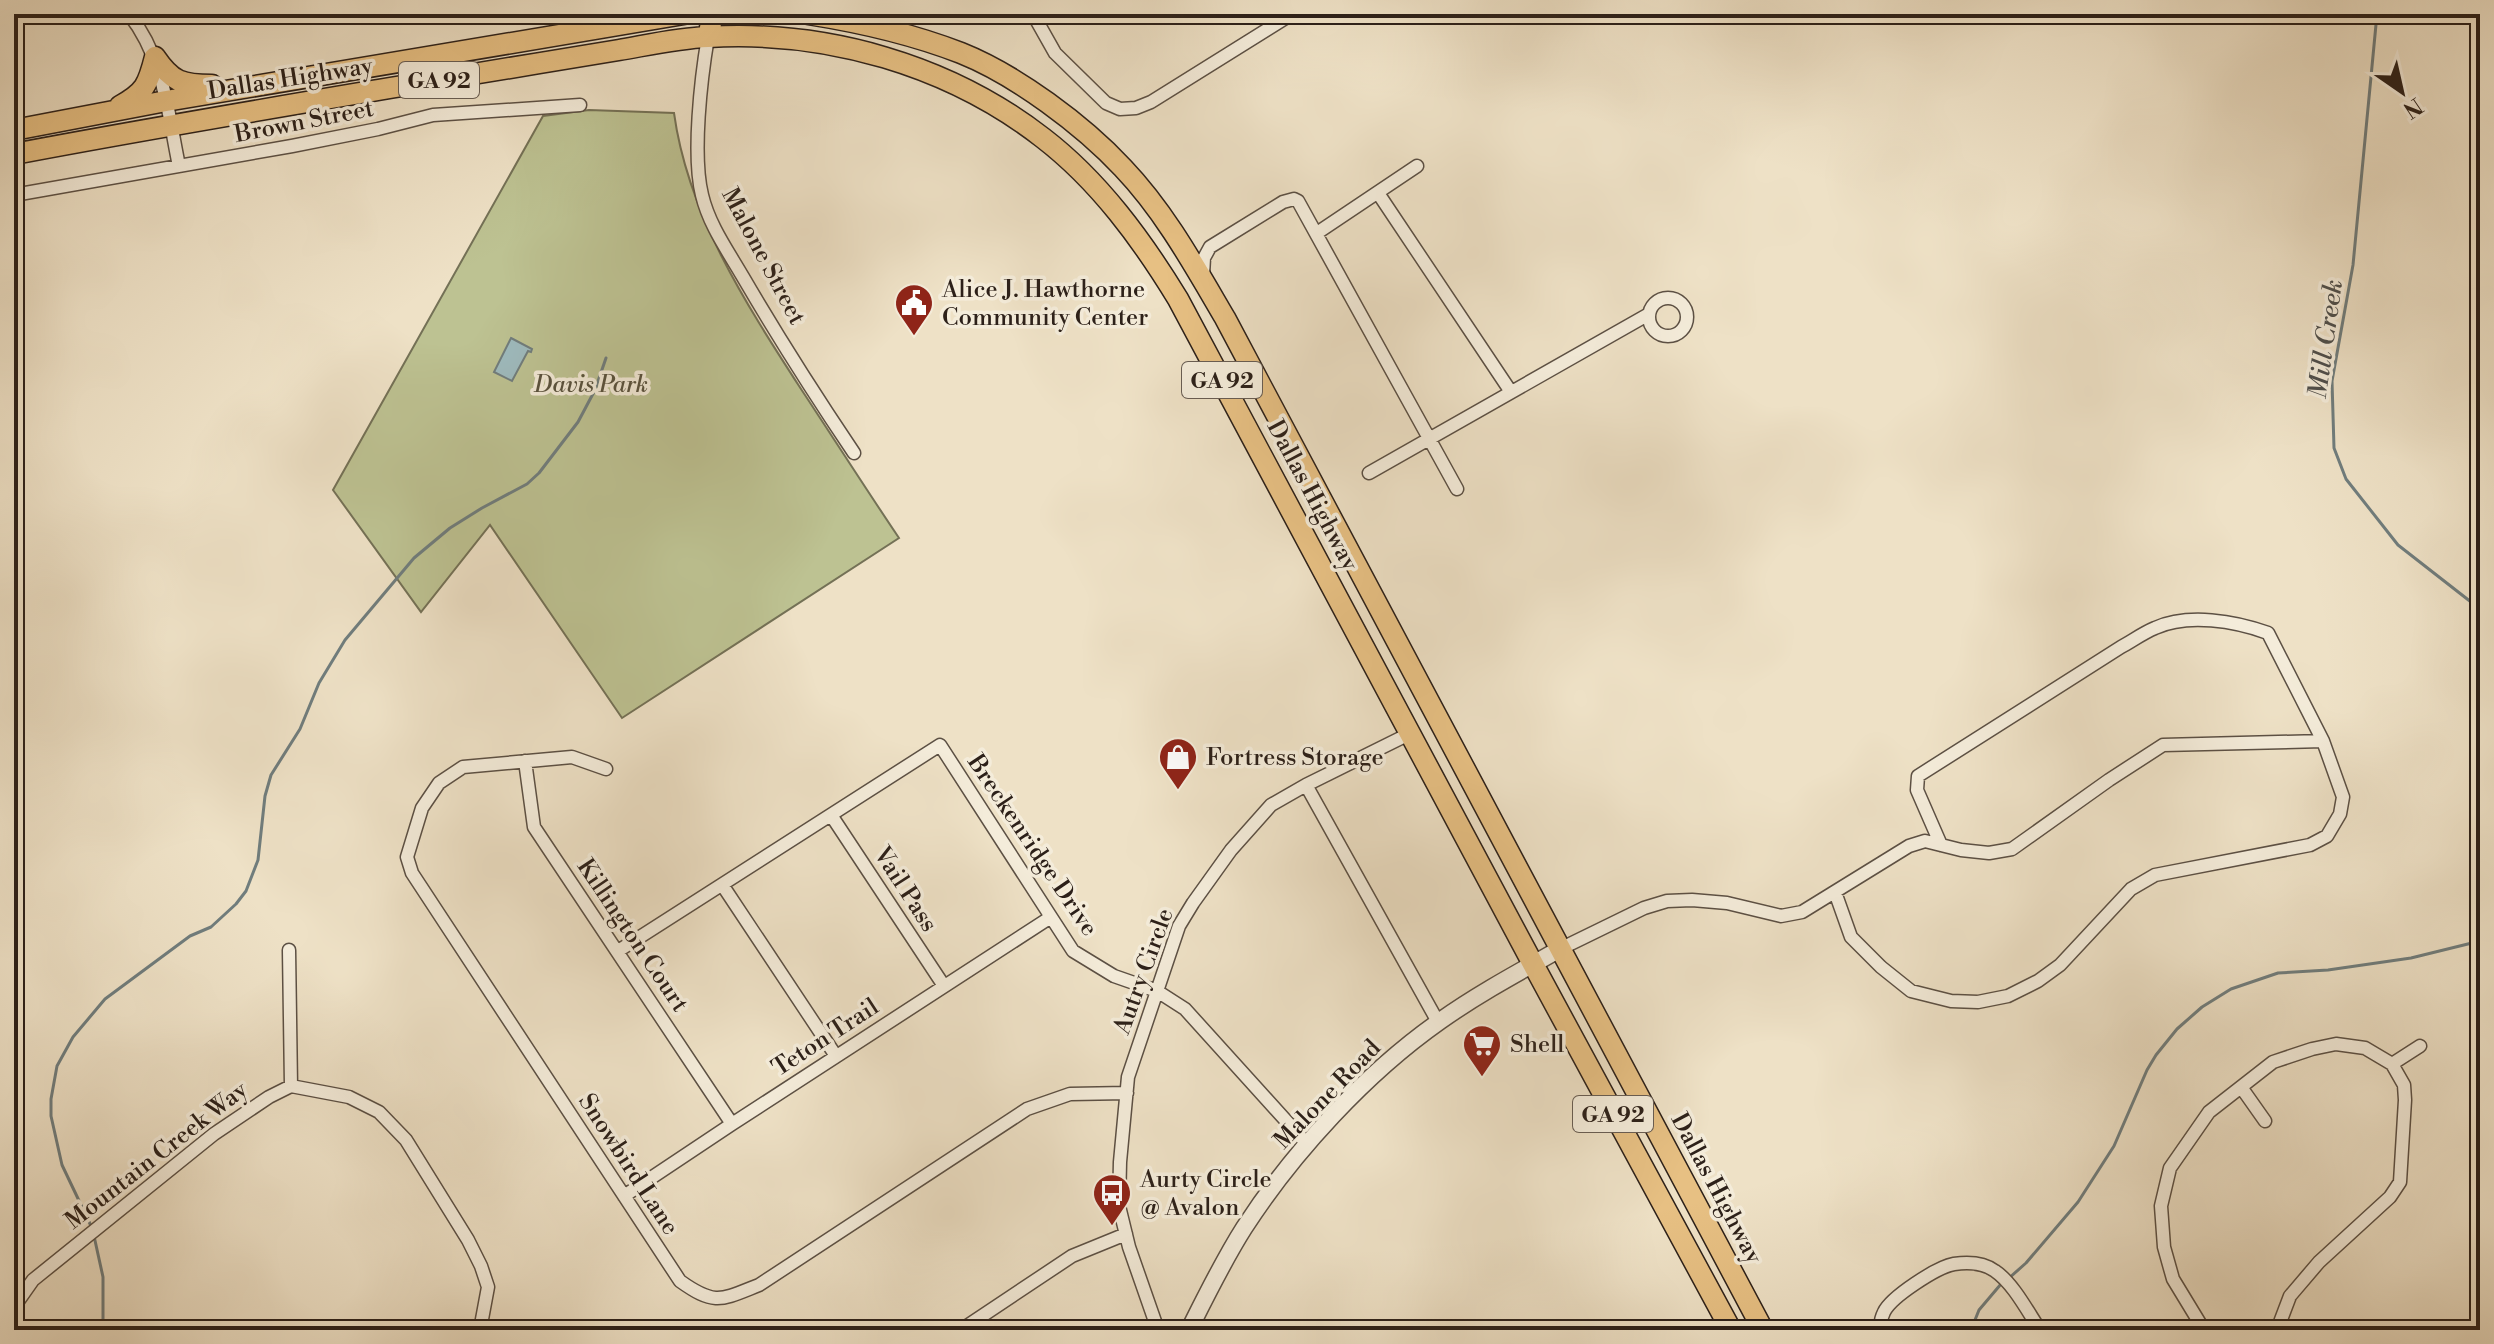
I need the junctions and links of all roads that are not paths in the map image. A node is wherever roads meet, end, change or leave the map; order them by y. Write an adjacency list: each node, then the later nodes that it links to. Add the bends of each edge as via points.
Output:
1 (129, 14): 8 (street)
2 (684, 14): 9 (main road, Dallas Highway / GA 92)
3 (713, 14): 7 (main road, Malone Street)
4 (808, 14): 21 (main road, Dallas Highway / GA 92, via 926,41 963,54 1020,86 1069,119 1123,168)
5 (1033, 14): 6 (street, via 1055,53 1106,103 1120,109 1151,102)
6 (1292, 14)
7 (708, 37): 13 (main road, Dallas Highway / GA 92); 27 (street, Malone Street, via 698,157 703,202 781,343); 30 (main road, Dallas Highway / GA 92, via 810,41 906,64 992,103 1072,163 1134,232 1178,299)
8 (155, 57): 9 (main road, via 187,85); 10 (street); 12 (main road, via 142,92)
9 (264, 85): 10 (main road, Dallas Highway / GA 92)
10 (166, 101): 12 (main road, Dallas Highway / GA 92); 13 (street)
11 (580, 105): 16 (street, Brown Street, via 433,115)
12 (107, 113): 14 (main road, Dallas Highway / GA 92)
13 (170, 125): 15 (main road, Dallas Highway / GA 92); 16 (street)
14 (14, 130)
15 (14, 154)
16 (179, 166): 19 (street, Brown Street)
17 (1417, 166): 18 (street)
18 (1378, 193): 20 (street); 25 (street)
19 (14, 195)
20 (1317, 233): 22 (street, via 1294,199); 26 (street)
21 (1177, 239): 22 (street); 23 (main road, Dallas Highway / GA 92)
22 (1210, 247): 23 (street)
23 (1203, 281): 40 (main road, Dallas Highway / GA 92)
24 (1649, 314): 25 (street)
25 (1511, 392): 26 (street)
26 (1428, 439): 28 (street); 29 (street)
27 (854, 453)
28 (1369, 473)
29 (1457, 489)
30 (1411, 733): 34 (street, Autry Circle); 43 (main road, Dallas Highway / GA 92)
31 (2323, 741): 36 (street, via 2163,745 2012,849 1989,853); 36 (street, via 2268,633 2209,621 2178,621 2121,647 1918,776 1917,790); 38 (street, via 2343,797 2327,836 2310,845 2155,875 2131,889 2060,965 2008,996 1951,1001 1911,991 1851,937)
32 (525, 761): 33 (street, Snowbird Lane, via 572,757); 42 (street, Killington Court, via 534,827); 56 (street, Snowbird Lane, via 463,767 439,783 422,808 407,857 412,873)
33 (606, 769)
34 (1306, 785): 45 (street, Autry Circle, via 1271,805 1231,850 1179,926); 46 (street)
35 (831, 815): 37 (street, Breckenridge Drive); 39 (street, Breckenridge Drive, via 940,745); 44 (street, Vail Pass)
36 (1941, 845): 38 (street, via 1925,841 1909,846)
37 (723, 886): 42 (street, Breckenridge Drive); 48 (street)
38 (1835, 892): 40 (street, via 1802,912 1781,916 1727,903 1667,901)
39 (1051, 917): 44 (street, Teton Trail); 45 (street, Breckenridge Drive, via 1073,951 1114,976)
40 (1560, 949): 43 (street, Malone Road); 64 (main road, Dallas Highway / GA 92)
41 (289, 950): 50 (street)
42 (618, 951): 54 (street, Killington Court)
43 (1533, 964): 46 (street, Malone Road); 63 (main road, Dallas Highway / GA 92)
44 (944, 986): 48 (street, Teton Trail)
45 (1157, 991): 52 (street, Autry Circle); 55 (street, Breckenridge Drive, via 1185,1009)
46 (1438, 1022): 55 (street, Malone Road, via 1381,1068)
47 (2420, 1046): 49 (street)
48 (836, 1056): 54 (street, Teton Trail)
49 (2392, 1064): 51 (street, via 2365,1048 2336,1044 2273,1062); 68 (street, via 2404,1085 2400,1182 2319,1262 2290,1296 2279,1325)
50 (291, 1086): 58 (street, Mountain Creek Way, via 214,1134 33,1280); 59 (street, via 349,1097 379,1112 406,1140 481,1266 488,1287)
51 (2241, 1087): 53 (street); 67 (street, via 2209,1112 2185,1145 2170,1168 2161,1206 2173,1279)
52 (1127, 1093): 56 (street, Snowbird Lane, via 1070,1094 1027,1109 759,1285 722,1299 698,1294 680,1281); 57 (street, Autry Circle, via 1119,1206)
53 (2265, 1121)
54 (732, 1124): 56 (street, Teton Trail)
55 (1308, 1145): 62 (street, Malone Road, via 1245,1227)
56 (624, 1196)
57 (1126, 1234): 60 (street, via 1072,1256); 61 (street, Autry Circle)
58 (14, 1307)
59 (480, 1330)
60 (961, 1330)
61 (1158, 1330)
62 (1189, 1330)
63 (1731, 1330)
64 (1763, 1330)
65 (1881, 1330): 66 (street, via 1884,1311 1898,1297 1950,1264 1975,1263 1996,1271)
66 (2040, 1330)
67 (2204, 1330)
68 (2269, 1330)

